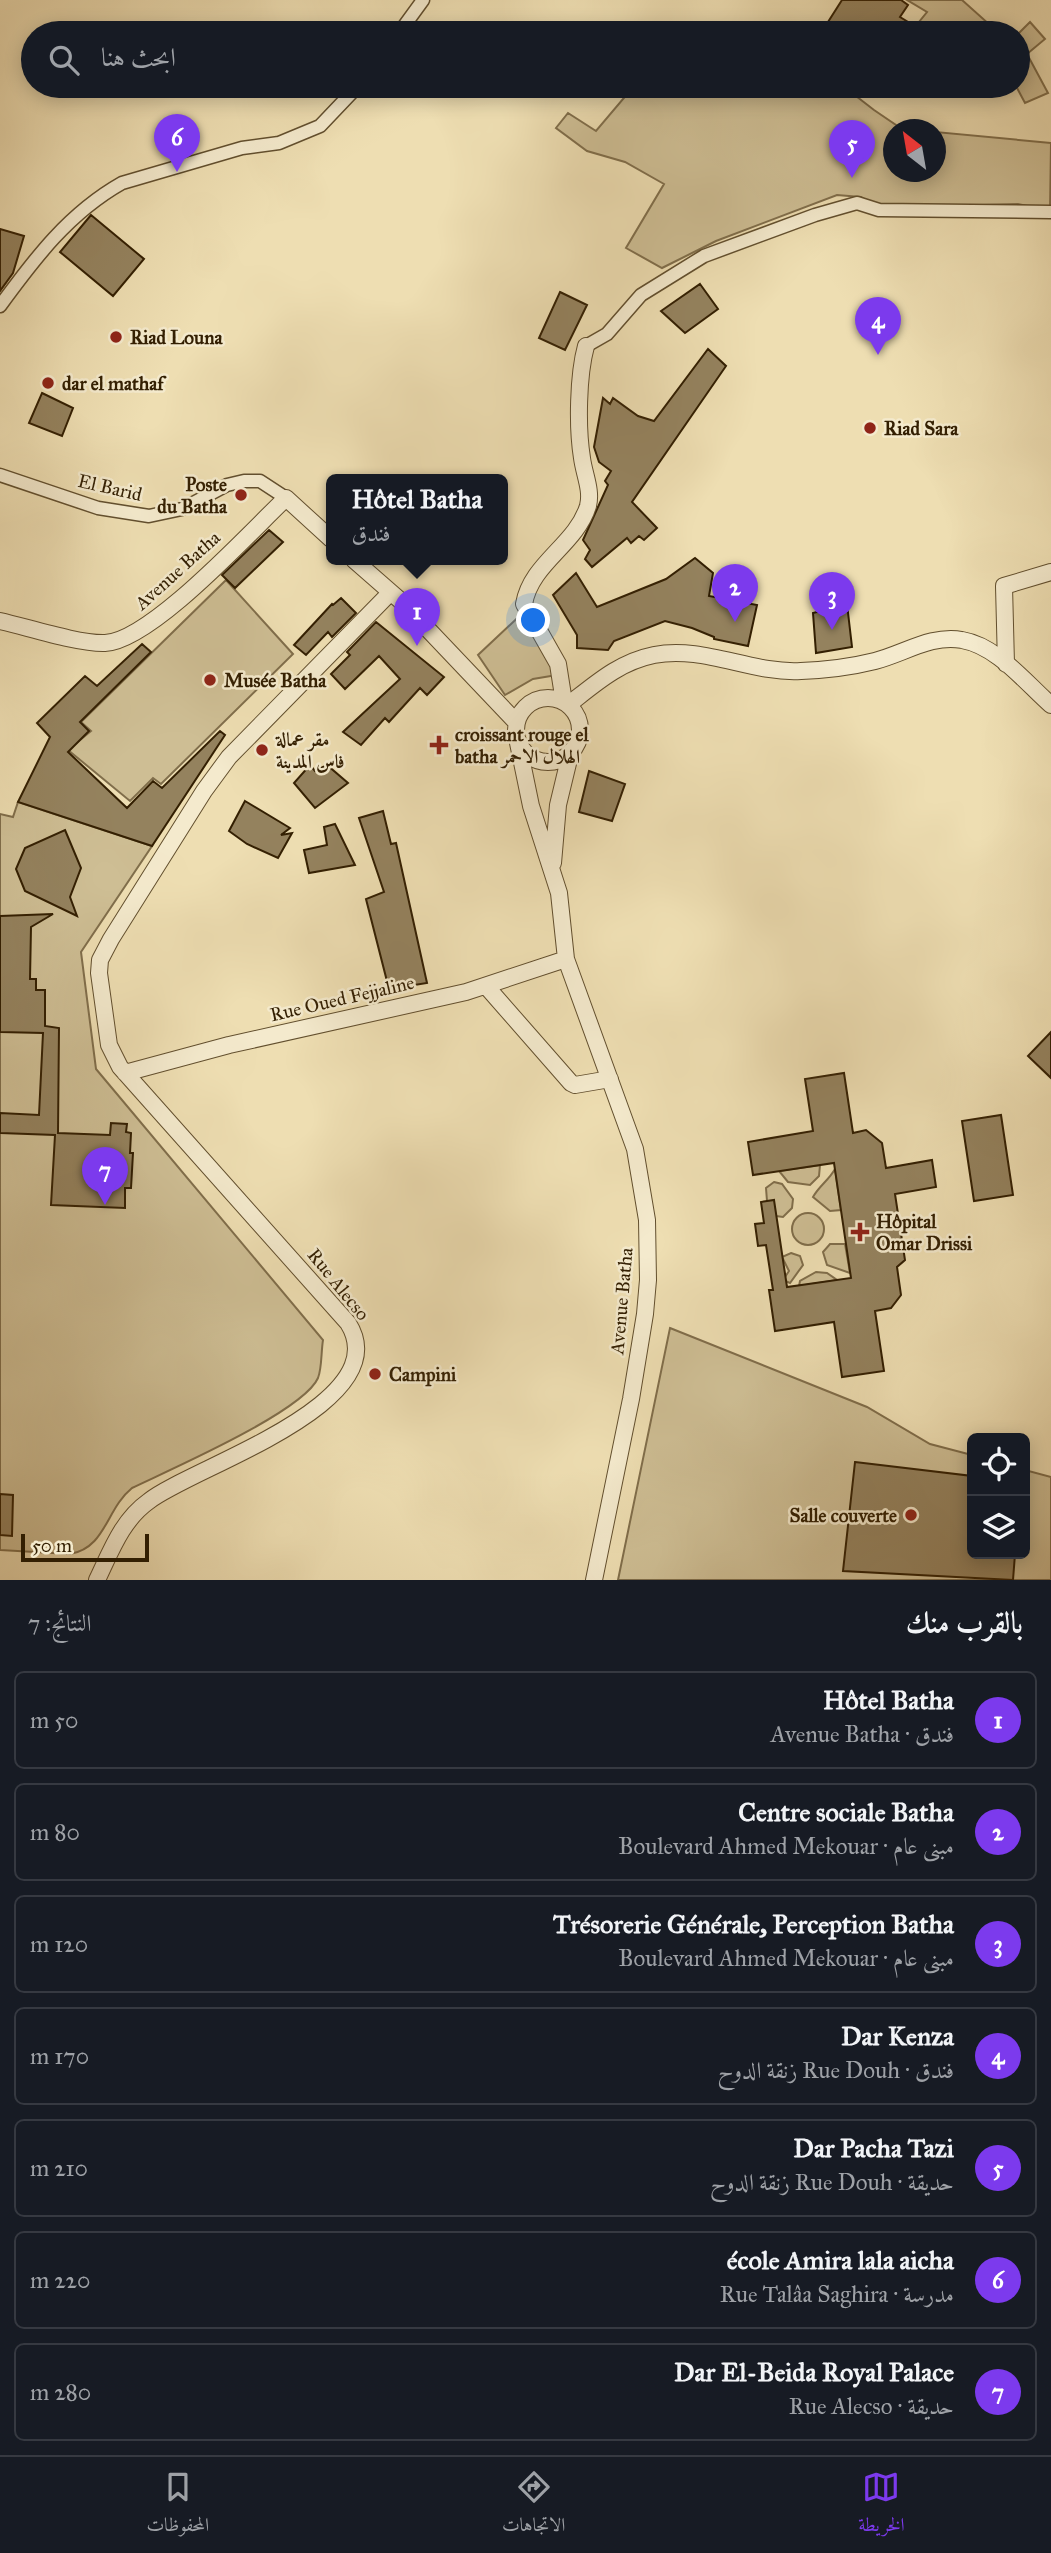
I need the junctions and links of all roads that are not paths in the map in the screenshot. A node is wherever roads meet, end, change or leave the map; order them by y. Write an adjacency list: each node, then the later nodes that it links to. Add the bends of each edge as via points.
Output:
1 (423, 0): 2 (street)
2 (408, 21)
3 (347, 98): 5 (street, via 320,126 279,144 242,148 122,183 106,192 42,248)
4 (1051, 212): 6 (street, via 879,210 857,203 836,209 704,256 641,295 607,334)
5 (0, 306)
6 (586, 345): 15 (street, via 581,365 581,456 588,505 572,534 534,577 524,604 558,664)
7 (0, 475): 8 (street, El Barid, via 98,508 149,516 182,509 244,481 260,481)
8 (286, 498): 9 (street); 13 (street, Avenue Batha, via 169,609 124,639 105,643 84,640)
9 (326, 534)
10 (359, 565): 12 (street)
11 (1051, 572): 14 (street, via 1004,586)
12 (390, 593): 17 (street); 23 (street, Rue Alecso, via 229,757 106,947 99,973 107,1035)
13 (0, 621)
14 (1006, 664): 15 (street, via 977,644 951,639 865,663 800,671 665,653 613,670); 16 (street)
15 (566, 704): 17 (street, via 538,700 524,708); 19 (street, via 579,728)
16 (1051, 705)
17 (516, 722): 18 (street)
18 (518, 743): 19 (street, via 542,762 555,761); 20 (street, Avenue Batha, via 531,806)
19 (571, 751): 20 (street, Avenue Batha, via 558,805)
20 (553, 869): 21 (street, Avenue Batha)
21 (566, 959): 22 (street, Rue Oued Fejjaline); 24 (street, Avenue Batha)
22 (486, 986): 23 (street, Rue Oued Fejjaline); 24 (street, via 570,1083)
23 (125, 1073): 25 (street, Rue Alecso, via 343,1318 355,1338 356,1354 348,1376 313,1411 138,1509 121,1530)
24 (610, 1079): 26 (street, Avenue Batha, via 640,1171 648,1280 631,1399)
25 (97, 1580)
26 (594, 1580)

